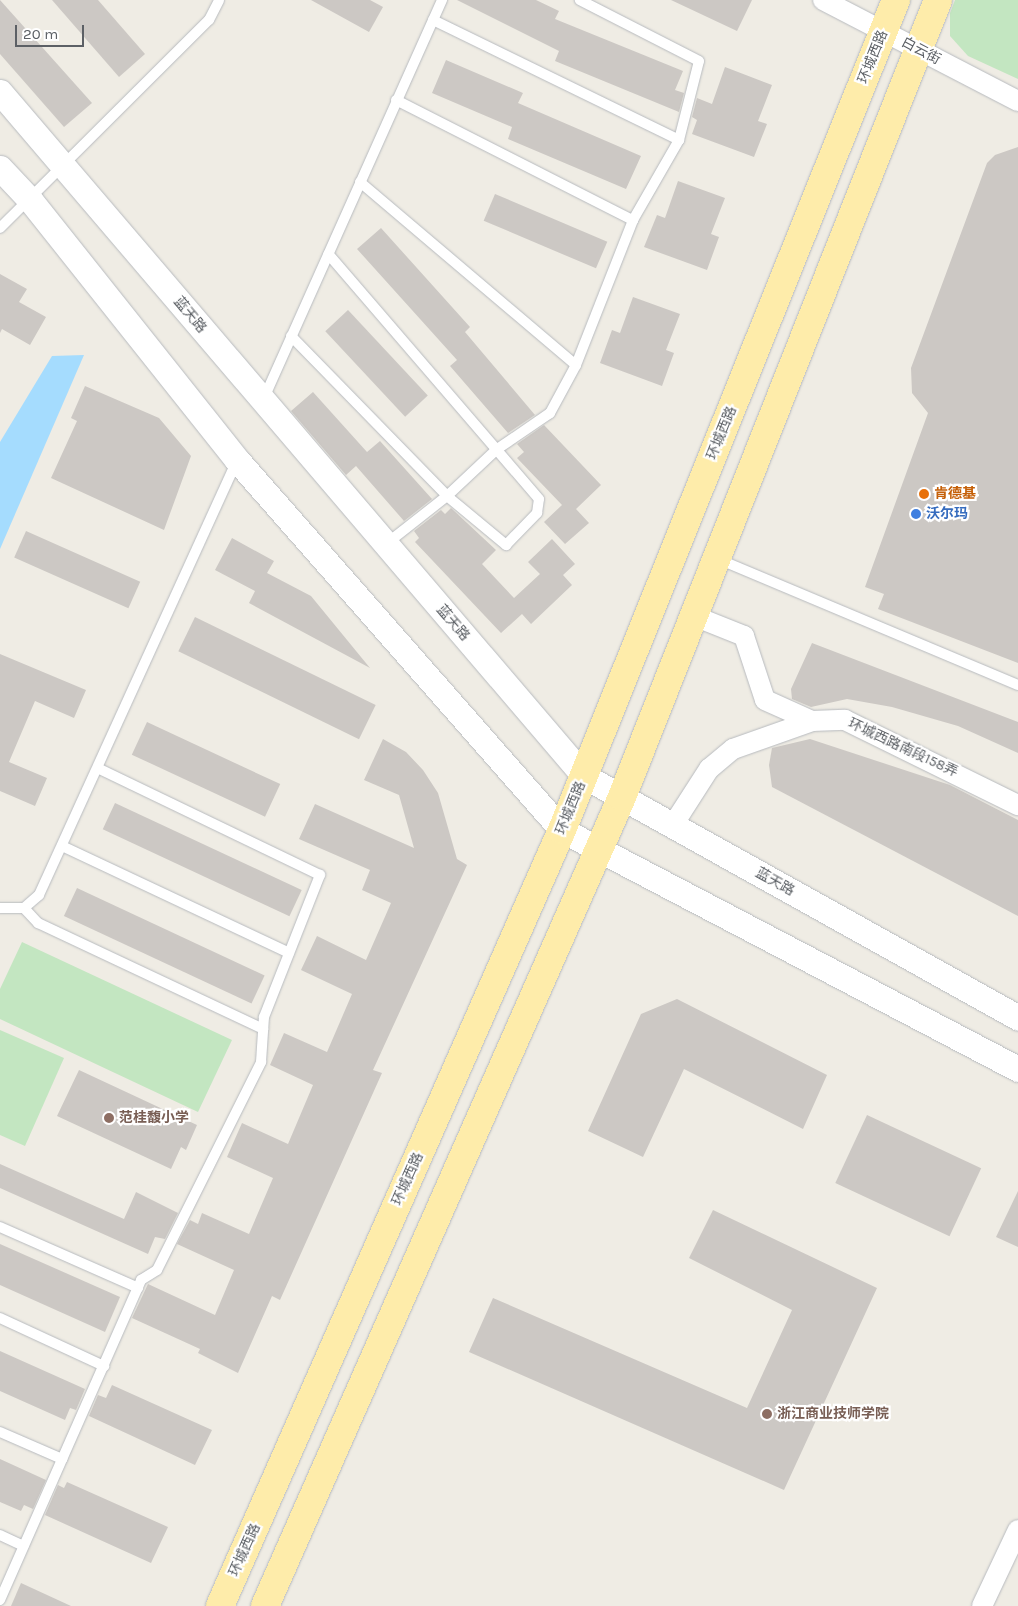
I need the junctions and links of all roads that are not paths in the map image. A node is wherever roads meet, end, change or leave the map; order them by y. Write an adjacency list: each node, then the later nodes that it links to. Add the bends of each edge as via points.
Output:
1 (219, 0): 14 (lane, via 209,20)
2 (442, 0): 7 (lane)
3 (580, 0): 13 (lane, via 699,61)
4 (823, 0): 8 (street, 白云街)
5 (896, 0): 8 (main road, 环城西路)
6 (938, 0): 9 (main road)
7 (433, 20): 11 (lane); 13 (lane)
8 (884, 31): 9 (street, 白云街); 33 (main road, 环城西路)
9 (918, 50): 12 (street, 白云街); 28 (main road)
10 (0, 92): 14 (street, 蓝天路)
11 (396, 100): 16 (lane); 18 (lane)
12 (1018, 101)
13 (680, 140): 18 (lane)
14 (64, 167): 17 (lane); 23 (street, 蓝天路)
15 (0, 168): 17 (street)
16 (360, 182): 20 (lane); 22 (lane)
17 (31, 201): 19 (lane); 25 (street)
18 (633, 220): 22 (lane)
19 (0, 228)
20 (328, 254): 21 (lane); 24 (lane)
21 (291, 336): 23 (lane); 26 (lane)
22 (576, 365): 24 (lane, via 550,412)
23 (263, 400): 27 (street, 蓝天路)
24 (496, 450): 26 (lane); 26 (lane, via 539,499 537,513 506,545)
25 (237, 460): 32 (lane); 37 (street)
26 (448, 496): 27 (lane)
27 (386, 544): 33 (street, 蓝天路)
28 (717, 559): 29 (main road); 30 (lane)
29 (694, 616): 31 (street, via 744,636 765,700); 34 (main road)
30 (1018, 685)
31 (812, 721): 35 (street, 环城西路南段158弄, via 845,720); 36 (street, 环城西路南段158弄, via 733,749 709,769)
32 (98, 768): 38 (lane); 42 (lane, via 320,875)
33 (584, 776): 34 (street, 蓝天路); 37 (main road, 环城西路)
34 (622, 797): 36 (street, 蓝天路); 39 (main road)
35 (1018, 805)
36 (673, 825): 43 (street, 蓝天路)
37 (562, 830): 39 (street); 56 (main road, 环城西路)
38 (62, 846): 41 (lane, via 39,895); 42 (lane)
39 (599, 849): 45 (street); 57 (main road)
40 (0, 908): 41 (lane)
41 (24, 908): 44 (lane, via 38,924)
42 (289, 953): 44 (lane, via 264,1017)
43 (1018, 1018)
44 (263, 1029): 47 (lane, via 261,1062 157,1270 141,1280)
45 (1018, 1069)
46 (0, 1226): 47 (lane)
47 (138, 1288): 49 (lane)
48 (0, 1318): 49 (lane)
49 (104, 1366): 51 (lane)
50 (0, 1432): 51 (lane)
51 (62, 1459): 54 (lane)
52 (1018, 1530): 58 (street)
53 (0, 1535): 54 (lane)
54 (24, 1546): 55 (lane)
55 (0, 1600)
56 (220, 1606)
57 (265, 1606)
58 (982, 1606)

